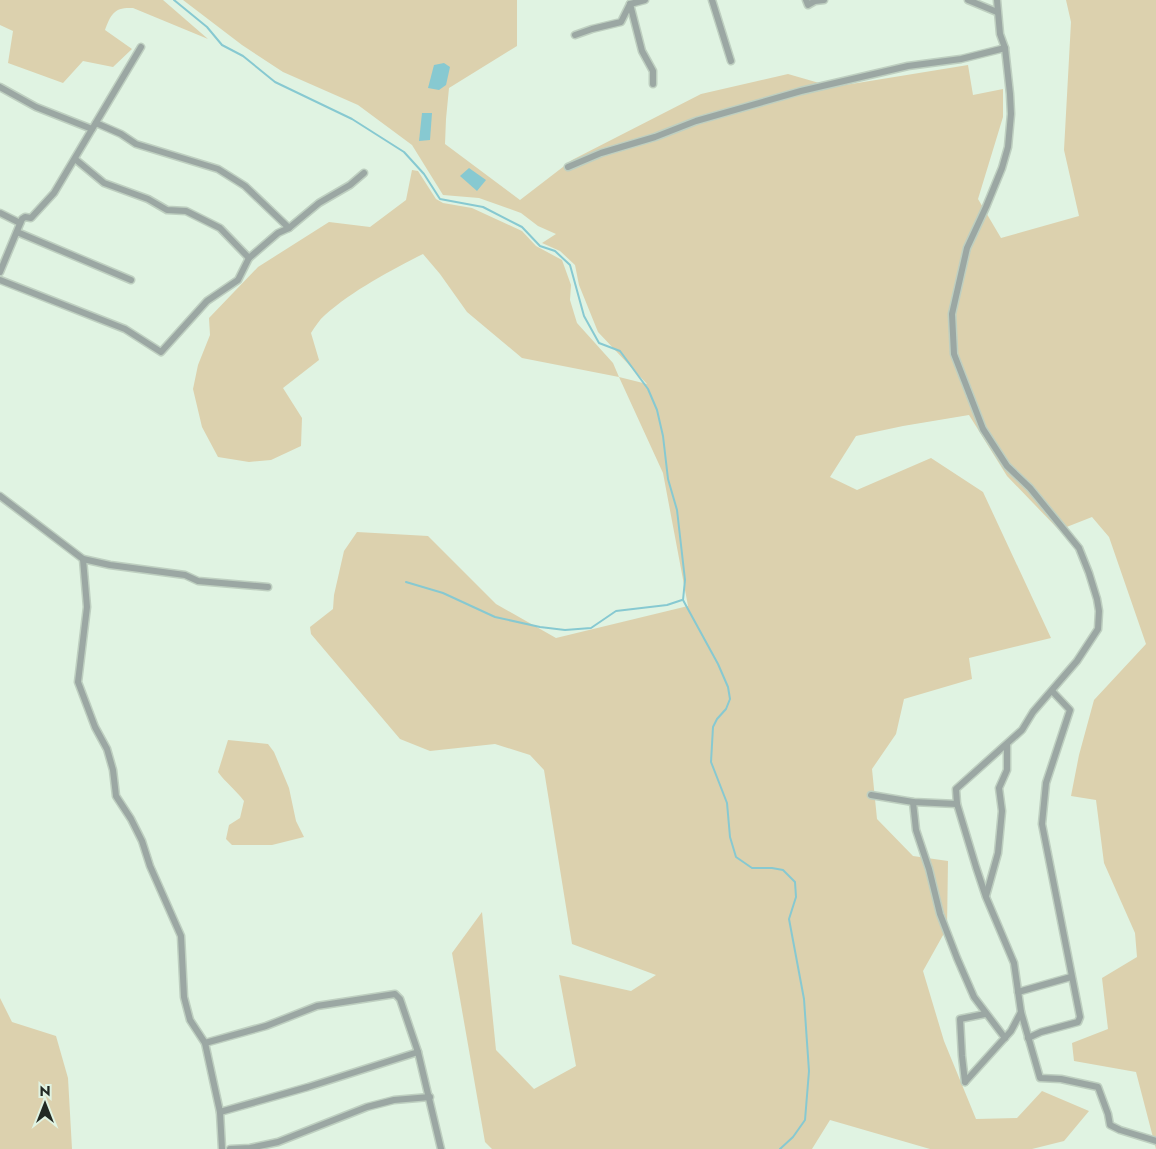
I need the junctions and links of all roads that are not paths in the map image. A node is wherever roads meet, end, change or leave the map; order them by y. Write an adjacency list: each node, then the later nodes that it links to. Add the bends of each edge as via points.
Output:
1 (645, 0): 7 (street)
2 (712, 0): 12 (street)
3 (806, 0): 4 (street, via 808,6)
4 (824, 0)
5 (968, 0): 8 (street)
6 (997, 0): 8 (street)
7 (630, 4): 9 (street, via 621,22); 13 (street)
8 (997, 12): 11 (street)
9 (575, 35)
10 (141, 47): 15 (street)
11 (1005, 48): 17 (street, via 801,90 696,121); 30 (street, via 1011,114 1008,147 967,248 952,314 954,354 983,429 1007,466 1030,488 1079,548 1098,599 1098,629)
12 (731, 61)
13 (654, 84)
14 (0, 87): 15 (street, via 36,107)
15 (94, 126): 16 (street); 21 (street, via 136,144 218,169 245,186)
16 (74, 159): 20 (street, via 54,193 32,218 24,217); 23 (street, via 104,183 148,199 167,210 186,211 220,228)
17 (568, 167)
18 (364, 173): 21 (street)
19 (0, 213): 20 (street)
20 (20, 223): 22 (street)
21 (289, 228): 23 (street)
22 (17, 232): 24 (street); 26 (street)
23 (249, 258): 25 (street, via 238,280 207,301 161,352 125,329)
24 (0, 272)
25 (0, 280)
26 (131, 280)
27 (0, 496): 28 (street)
28 (83, 559): 29 (street, via 185,575 198,581); 42 (street, via 87,607 78,682 107,749 116,796 142,841 181,936 184,997 190,1020)
29 (268, 587)
30 (1052, 691): 31 (street); 36 (street, via 1070,710 1046,783 1042,824)
31 (1006, 745): 34 (street, via 956,789); 35 (street, via 1007,770 999,788 1002,811 998,853)
32 (871, 794): 33 (street)
33 (913, 802): 34 (street); 39 (street, via 916,830 940,914 971,992)
34 (957, 804): 35 (street)
35 (986, 897): 37 (street, via 1014,963)
36 (1071, 977): 37 (street); 41 (street, via 1080,1020)
37 (1018, 992): 38 (street)
38 (1021, 1012): 40 (street); 41 (street)
39 (986, 1014): 40 (street); 40 (street, via 960,1021 965,1082)
40 (1004, 1038)
41 (1028, 1038): 46 (street, via 1040,1078 1098,1087 1110,1125)
42 (205, 1043): 43 (street, via 266,1026 317,1006 395,994 400,999); 45 (street)
43 (418, 1052): 44 (street); 45 (street)
44 (430, 1097): 48 (street, via 394,1100 367,1107 278,1142); 49 (street)
45 (220, 1112): 47 (street)
46 (1156, 1141)
47 (222, 1149)
48 (230, 1149)
49 (442, 1149)

